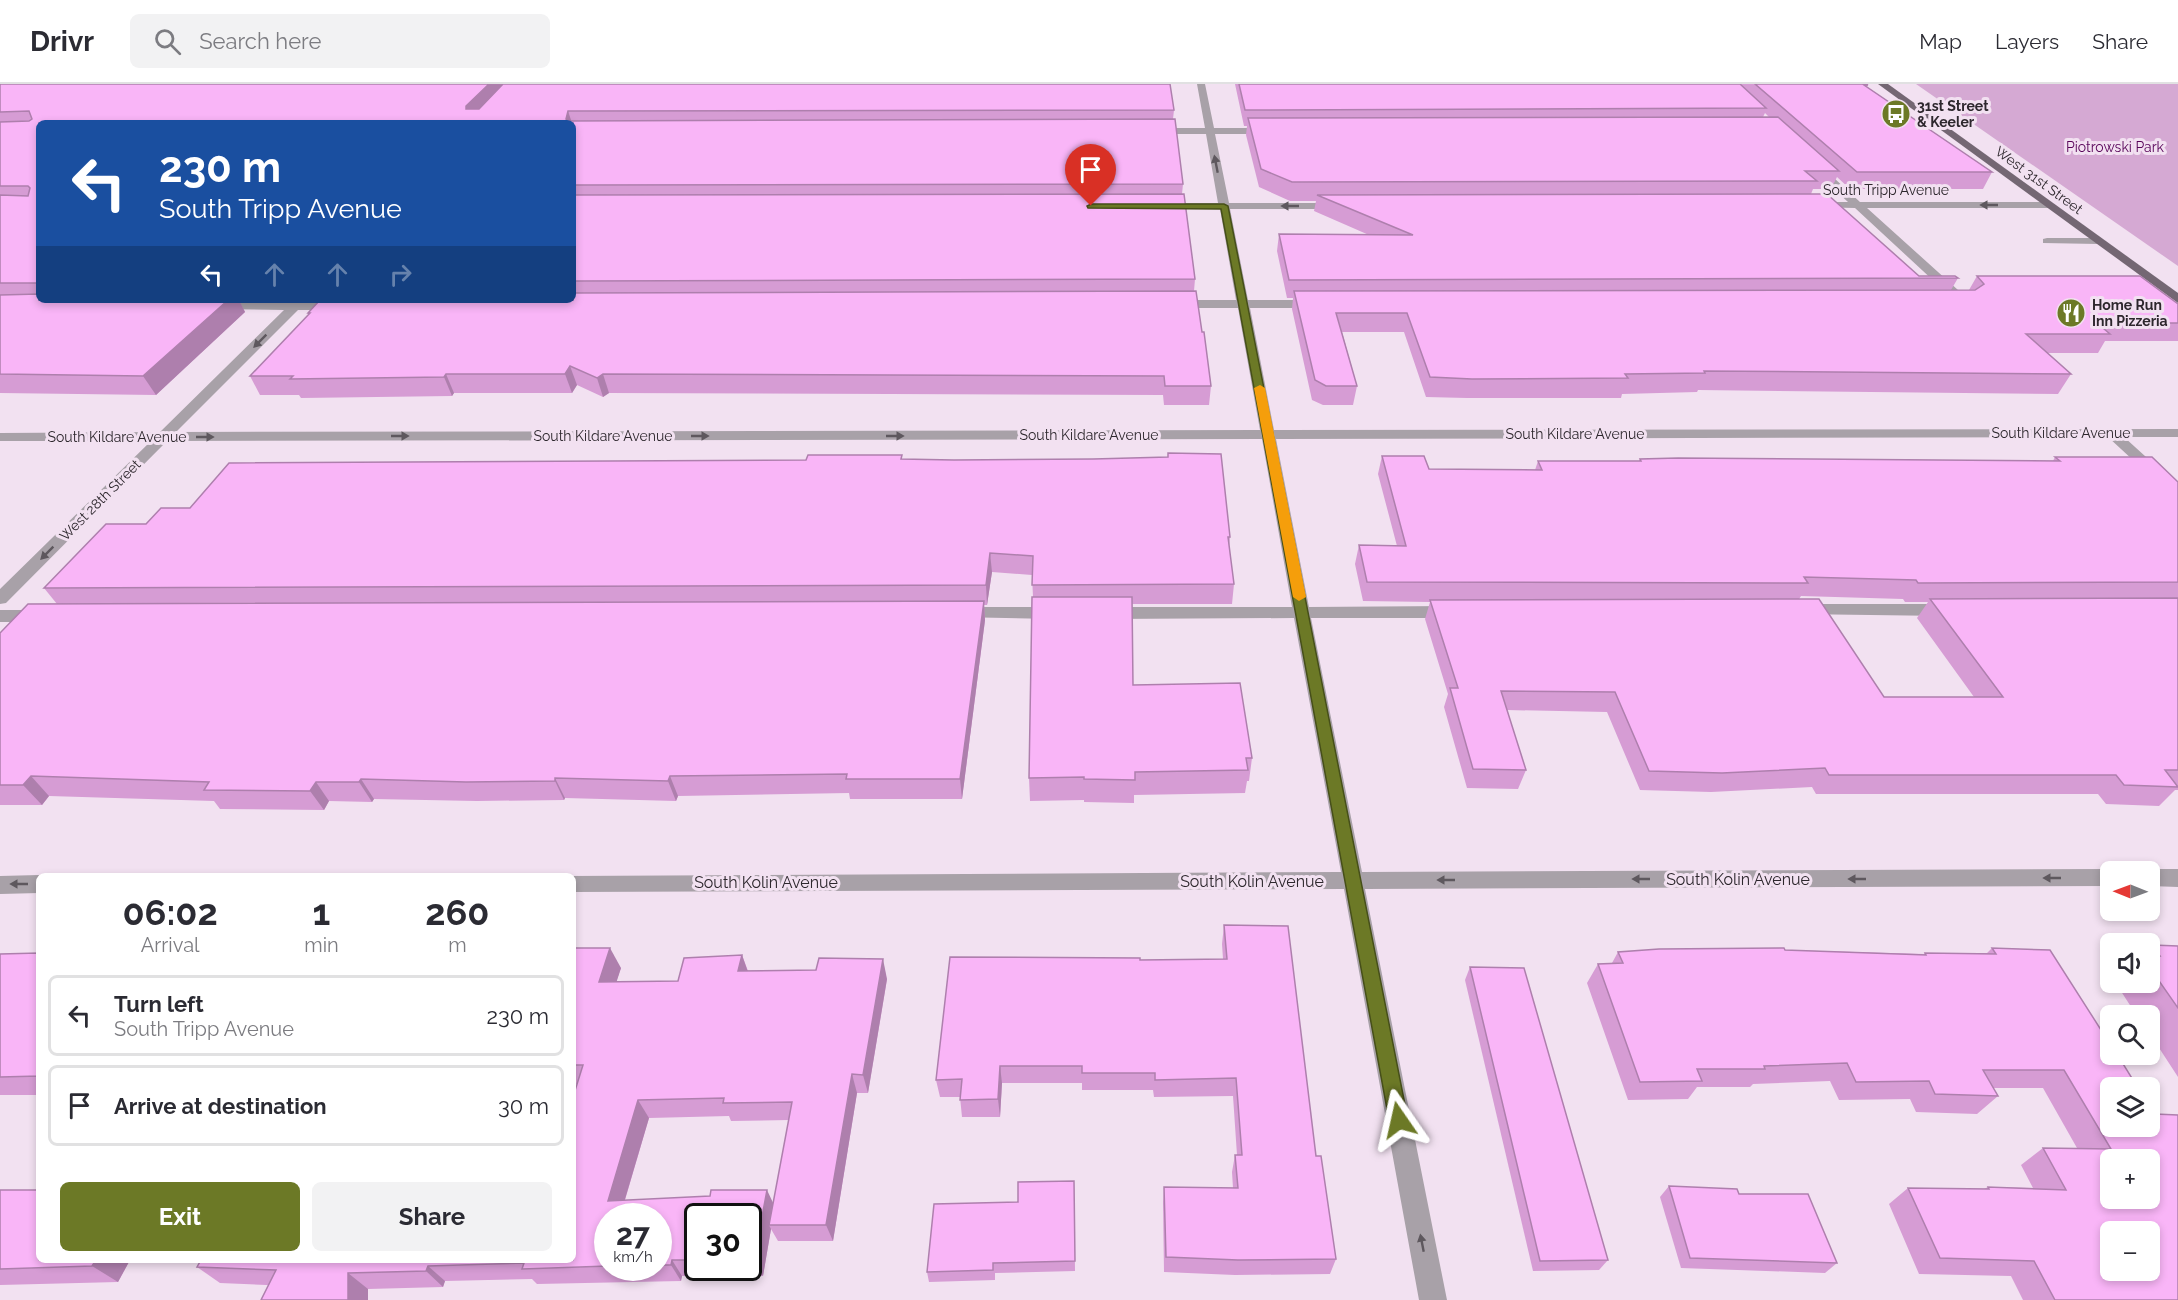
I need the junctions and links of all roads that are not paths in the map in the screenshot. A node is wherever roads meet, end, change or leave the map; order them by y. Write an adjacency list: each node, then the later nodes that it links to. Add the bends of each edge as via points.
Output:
1 (1201, 84): 5 (street)
2 (1882, 84): 9 (main road, West 31st Street)
3 (1275, 130): 5 (street)
4 (1140, 131): 5 (street)
5 (1210, 131): 11 (street, one-way to 5)
6 (1809, 160): 8 (street)
7 (1799, 205): 8 (street, South Tripp Avenue)
8 (1858, 205): 9 (street, South Tripp Avenue, one-way to 8); 18 (street, via 1965,302)
9 (2048, 205): 14 (main road, West 31st Street)
10 (1149, 206): 11 (street)
11 (1224, 206): 12 (street, one-way to 11); 21 (street)
12 (1352, 206)
13 (2047, 241): 14 (street)
14 (2098, 241): 16 (main road, West 31st Street)
15 (2134, 281): 16 (street)
16 (2153, 281): 17 (main road, West 31st Street)
17 (2178, 299)
18 (1941, 302)
19 (298, 303): 23 (street); 24 (street); 29 (street, West 28th Street, one-way to 29)
20 (1163, 304): 21 (street)
21 (1244, 304): 22 (street); 27 (street)
22 (1329, 304)
23 (207, 306)
24 (345, 306)
25 (2111, 433): 26 (street, South Kildare Avenue); 27 (street, South Kildare Avenue); 30 (street)
26 (2178, 433)
27 (1268, 435): 29 (street, South Kildare Avenue, one-way to 27); 34 (street)
28 (0, 437): 29 (street, South Kildare Avenue)
29 (164, 437): 31 (street, West 28th Street, one-way to 31)
30 (2178, 494)
31 (0, 599)
32 (1786, 610): 33 (street)
33 (1964, 610)
34 (1302, 612): 35 (street); 38 (street); 44 (street)
35 (1465, 612)
36 (942, 613): 37 (street)
37 (1074, 613)
38 (1098, 613)
39 (0, 616): 40 (street)
40 (54, 616)
41 (2100, 878): 44 (street, South Kolin Avenue, one-way to 44)
42 (2160, 878): 43 (street)
43 (2178, 878)
44 (1353, 880): 45 (street, South Kolin Avenue); 48 (street, one-way to 44)
45 (576, 883)
46 (36, 884): 47 (street, one-way to 47)
47 (0, 885)
48 (1433, 1300)

